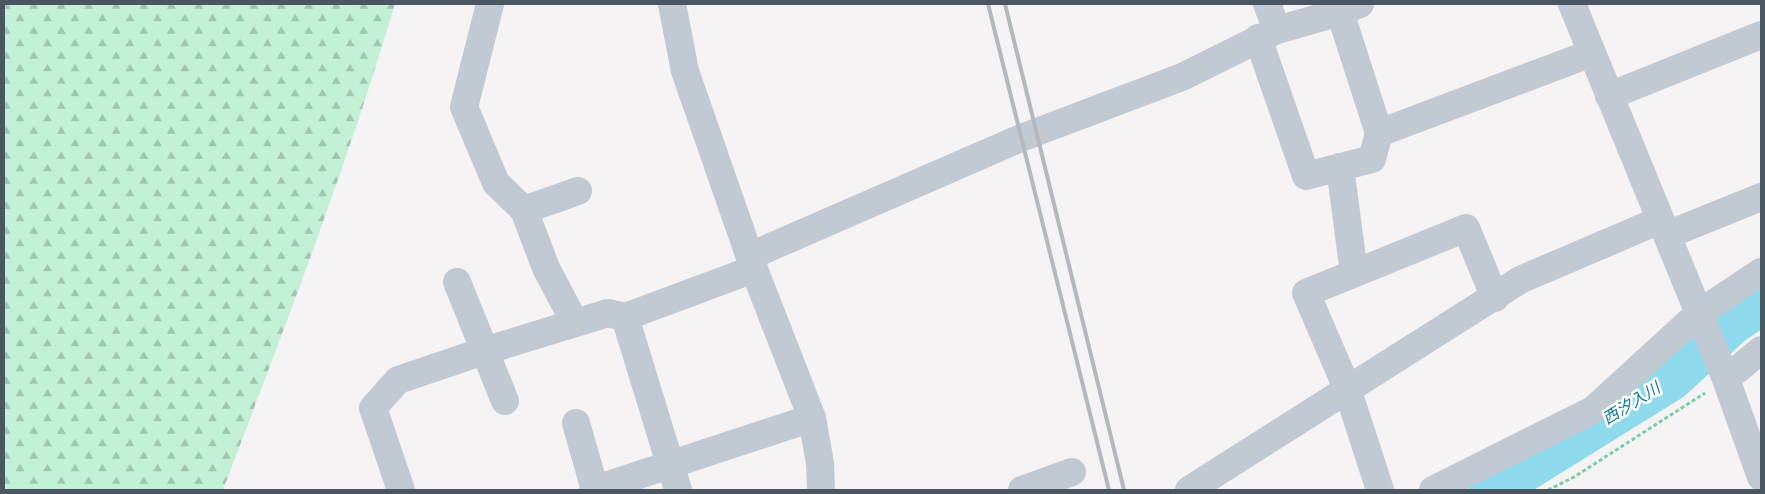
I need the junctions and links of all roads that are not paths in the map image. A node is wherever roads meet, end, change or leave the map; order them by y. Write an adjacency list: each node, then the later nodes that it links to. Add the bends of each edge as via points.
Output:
1 (490, 4): 14 (street, via 464,107 496,183)
2 (672, 4): 16 (street, via 685,71)
3 (1267, 4): 6 (street)
4 (1572, 4): 8 (street)
5 (1350, 8): 6 (street); 10 (street)
6 (1267, 34): 11 (street, via 1306,176); 16 (street, via 1182,77 1021,138)
7 (1761, 35): 9 (street)
8 (1592, 53): 9 (street); 10 (street)
9 (1609, 96): 15 (street)
10 (1379, 133): 11 (street, via 1372,158)
11 (1340, 166): 18 (street)
12 (578, 191): 14 (street)
13 (1761, 197): 15 (street)
14 (524, 210): 23 (street, via 546,268)
15 (1664, 228): 20 (street, via 1520,280); 21 (street)
16 (752, 263): 22 (street); 29 (street)
17 (1761, 272): 21 (street)
18 (1354, 274): 20 (street, via 1466,228); 27 (street, via 1306,293)
19 (457, 282): 24 (street)
20 (1495, 298): 27 (street)
21 (1698, 314): 26 (street); 42 (street, via 1593,410)
22 (625, 317): 23 (street, via 608,313); 32 (street)
23 (575, 323): 24 (street)
24 (484, 350): 28 (street); 35 (street, via 398,380 373,408)
25 (1761, 350): 26 (street)
26 (1726, 379): 30 (street)
27 (1347, 388): 40 (street); 41 (street)
28 (505, 401)
29 (812, 418): 32 (street); 38 (street)
30 (1751, 418): 34 (street)
31 (576, 423): 36 (street)
32 (672, 464): 36 (street); 37 (street)
33 (1072, 472): 39 (street)
34 (1761, 478)
35 (401, 490)
36 (594, 490)
37 (678, 490)
38 (821, 490)
39 (1022, 490)
40 (1189, 490)
41 (1380, 490)
42 (1433, 490)

